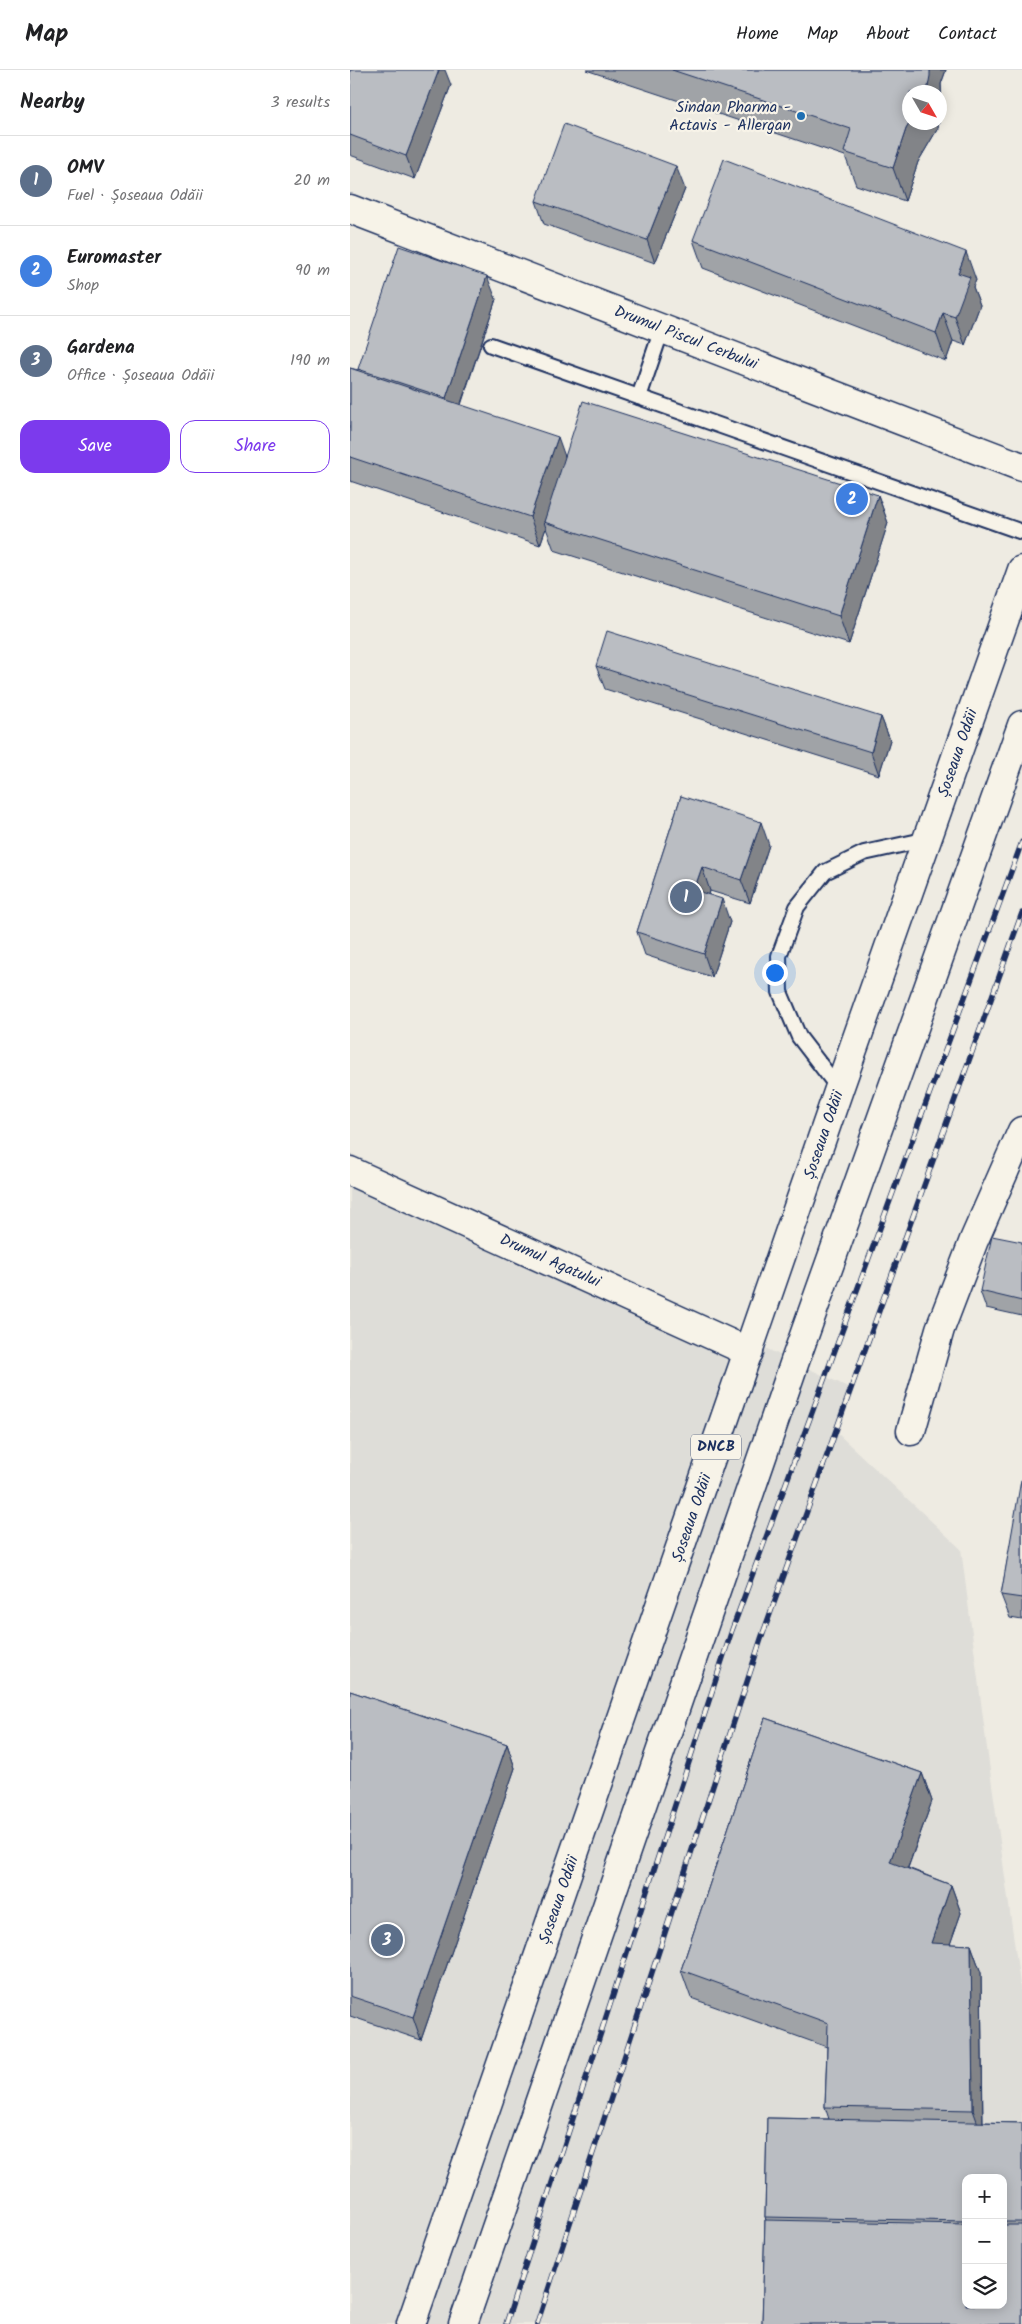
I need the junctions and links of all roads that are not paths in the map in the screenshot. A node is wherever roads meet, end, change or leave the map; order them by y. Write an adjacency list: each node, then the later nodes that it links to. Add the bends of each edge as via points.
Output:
1 (350, 210): 2 (main road, Drumul Piscul Cerbului)
2 (662, 329): 4 (lane); 5 (main road, Drumul Piscul Cerbului)
3 (491, 345): 4 (lane)
4 (639, 397): 6 (lane)
5 (1022, 467)
6 (1022, 532)
7 (1022, 570): 9 (main road, Șoseaua Odăii / DNCB)
8 (1022, 725): 16 (main road, DNCB, via 794,1361)
9 (928, 838): 10 (main road, Șoseaua Odăii / DNCB); 10 (lane, via 864,853 825,872 797,907 779,956 780,992 800,1037)
10 (839, 1089): 13 (main road, Șoseaua Odăii / DNCB)
11 (1022, 1130): 14 (main road, via 940,1329)
12 (350, 1171): 13 (main road, Drumul Agatului)
13 (749, 1352): 15 (main road, Șoseaua Odăii / DNCB)
14 (911, 1431)
15 (411, 2324)
16 (463, 2324)

